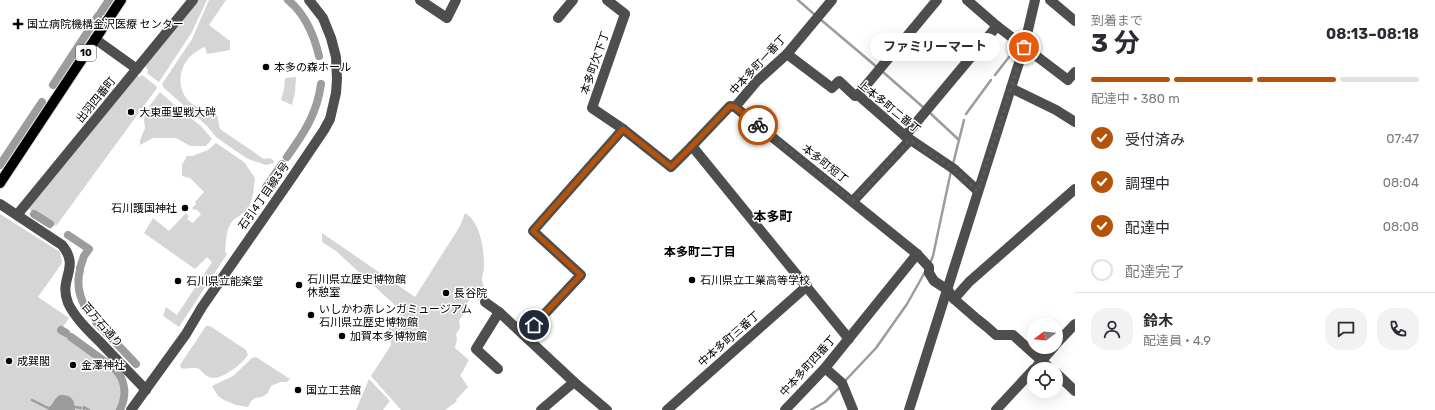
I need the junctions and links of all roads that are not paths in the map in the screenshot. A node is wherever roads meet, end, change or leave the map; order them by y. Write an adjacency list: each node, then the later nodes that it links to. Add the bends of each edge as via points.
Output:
1 (121, 0): 17 (main road, 10)
2 (193, 0): 20 (street, 出羽四番町)
3 (310, 0): 13 (street, 石引4丁目線3号)
4 (420, 0): 5 (street, via 447,18)
5 (456, 0)
6 (573, 0): 14 (street)
7 (607, 0): 26 (street, 本多町欠下丁, via 625,14 592,108)
8 (832, 0): 19 (street, 中本多町一番丁)
9 (937, 0): 23 (street)
10 (967, 0): 16 (street)
11 (1035, 0): 18 (street)
12 (1050, 0): 15 (street)
13 (319, 4): 52 (street, 石引4丁目線3号, via 336,57 336,93 330,119)
14 (558, 18)
15 (1075, 21)
16 (997, 26): 18 (street); 27 (street)
17 (95, 39): 20 (street); 29 (main road, 10)
18 (1024, 47): 21 (street, via 1068,80); 22 (street)
19 (787, 54): 23 (street, 上本多町二番丁, via 832,88 839,81 855,96); 24 (street, 中本多町一番丁, via 757,81)
20 (137, 69): 34 (street, 出羽四番町)
21 (1075, 72)
22 (1011, 88): 25 (street); 31 (street)
23 (858, 95): 27 (street, 上本多町二番丁)
24 (735, 107): 28 (street, 中本多町一番丁, via 730,106); 32 (street, 本多町短丁)
25 (1075, 122)
26 (623, 129): 28 (street, via 671,167); 42 (street, via 533,231 581,275)
27 (907, 138): 31 (street, 上本多町二番丁, via 954,169); 32 (street)
28 (692, 146): 36 (street)
29 (0, 183)
30 (1075, 189): 38 (street, via 969,282)
31 (978, 191): 37 (street)
32 (853, 201): 35 (street, 本多町短丁)
33 (0, 204): 34 (street, 百万石通り)
34 (17, 215): 52 (street, 百万石通り, via 62,245 68,252 70,267 65,293 69,304 84,325)
35 (917, 254): 37 (street, 本多町短丁, via 929,266 934,282); 44 (street, 中本多町四番丁)
36 (807, 286): 44 (street); 57 (street, 中本多町三番丁)
37 (948, 290): 38 (street, 本多町短丁); 60 (street)
38 (954, 299): 46 (street, 本多町短丁, via 996,335 1013,335)
39 (484, 302): 40 (street)
40 (499, 312): 42 (street); 48 (street, via 476,349)
41 (1075, 324): 43 (street)
42 (525, 335): 51 (street)
43 (1063, 337)
44 (849, 339): 47 (street, 中本多町四番丁)
45 (1048, 354): 46 (street)
46 (1042, 361)
47 (825, 368): 58 (street, 中本多町四番丁); 59 (street, via 842,383)
48 (498, 369)
49 (1027, 377): 61 (street)
50 (1063, 380): 53 (street)
51 (574, 382): 55 (street); 56 (street)
52 (146, 390): 54 (street)
53 (1075, 391)
54 (132, 410)
55 (541, 410)
56 (607, 410)
57 (667, 410)
58 (785, 410)
59 (853, 410)
60 (910, 410)
61 (996, 410)

